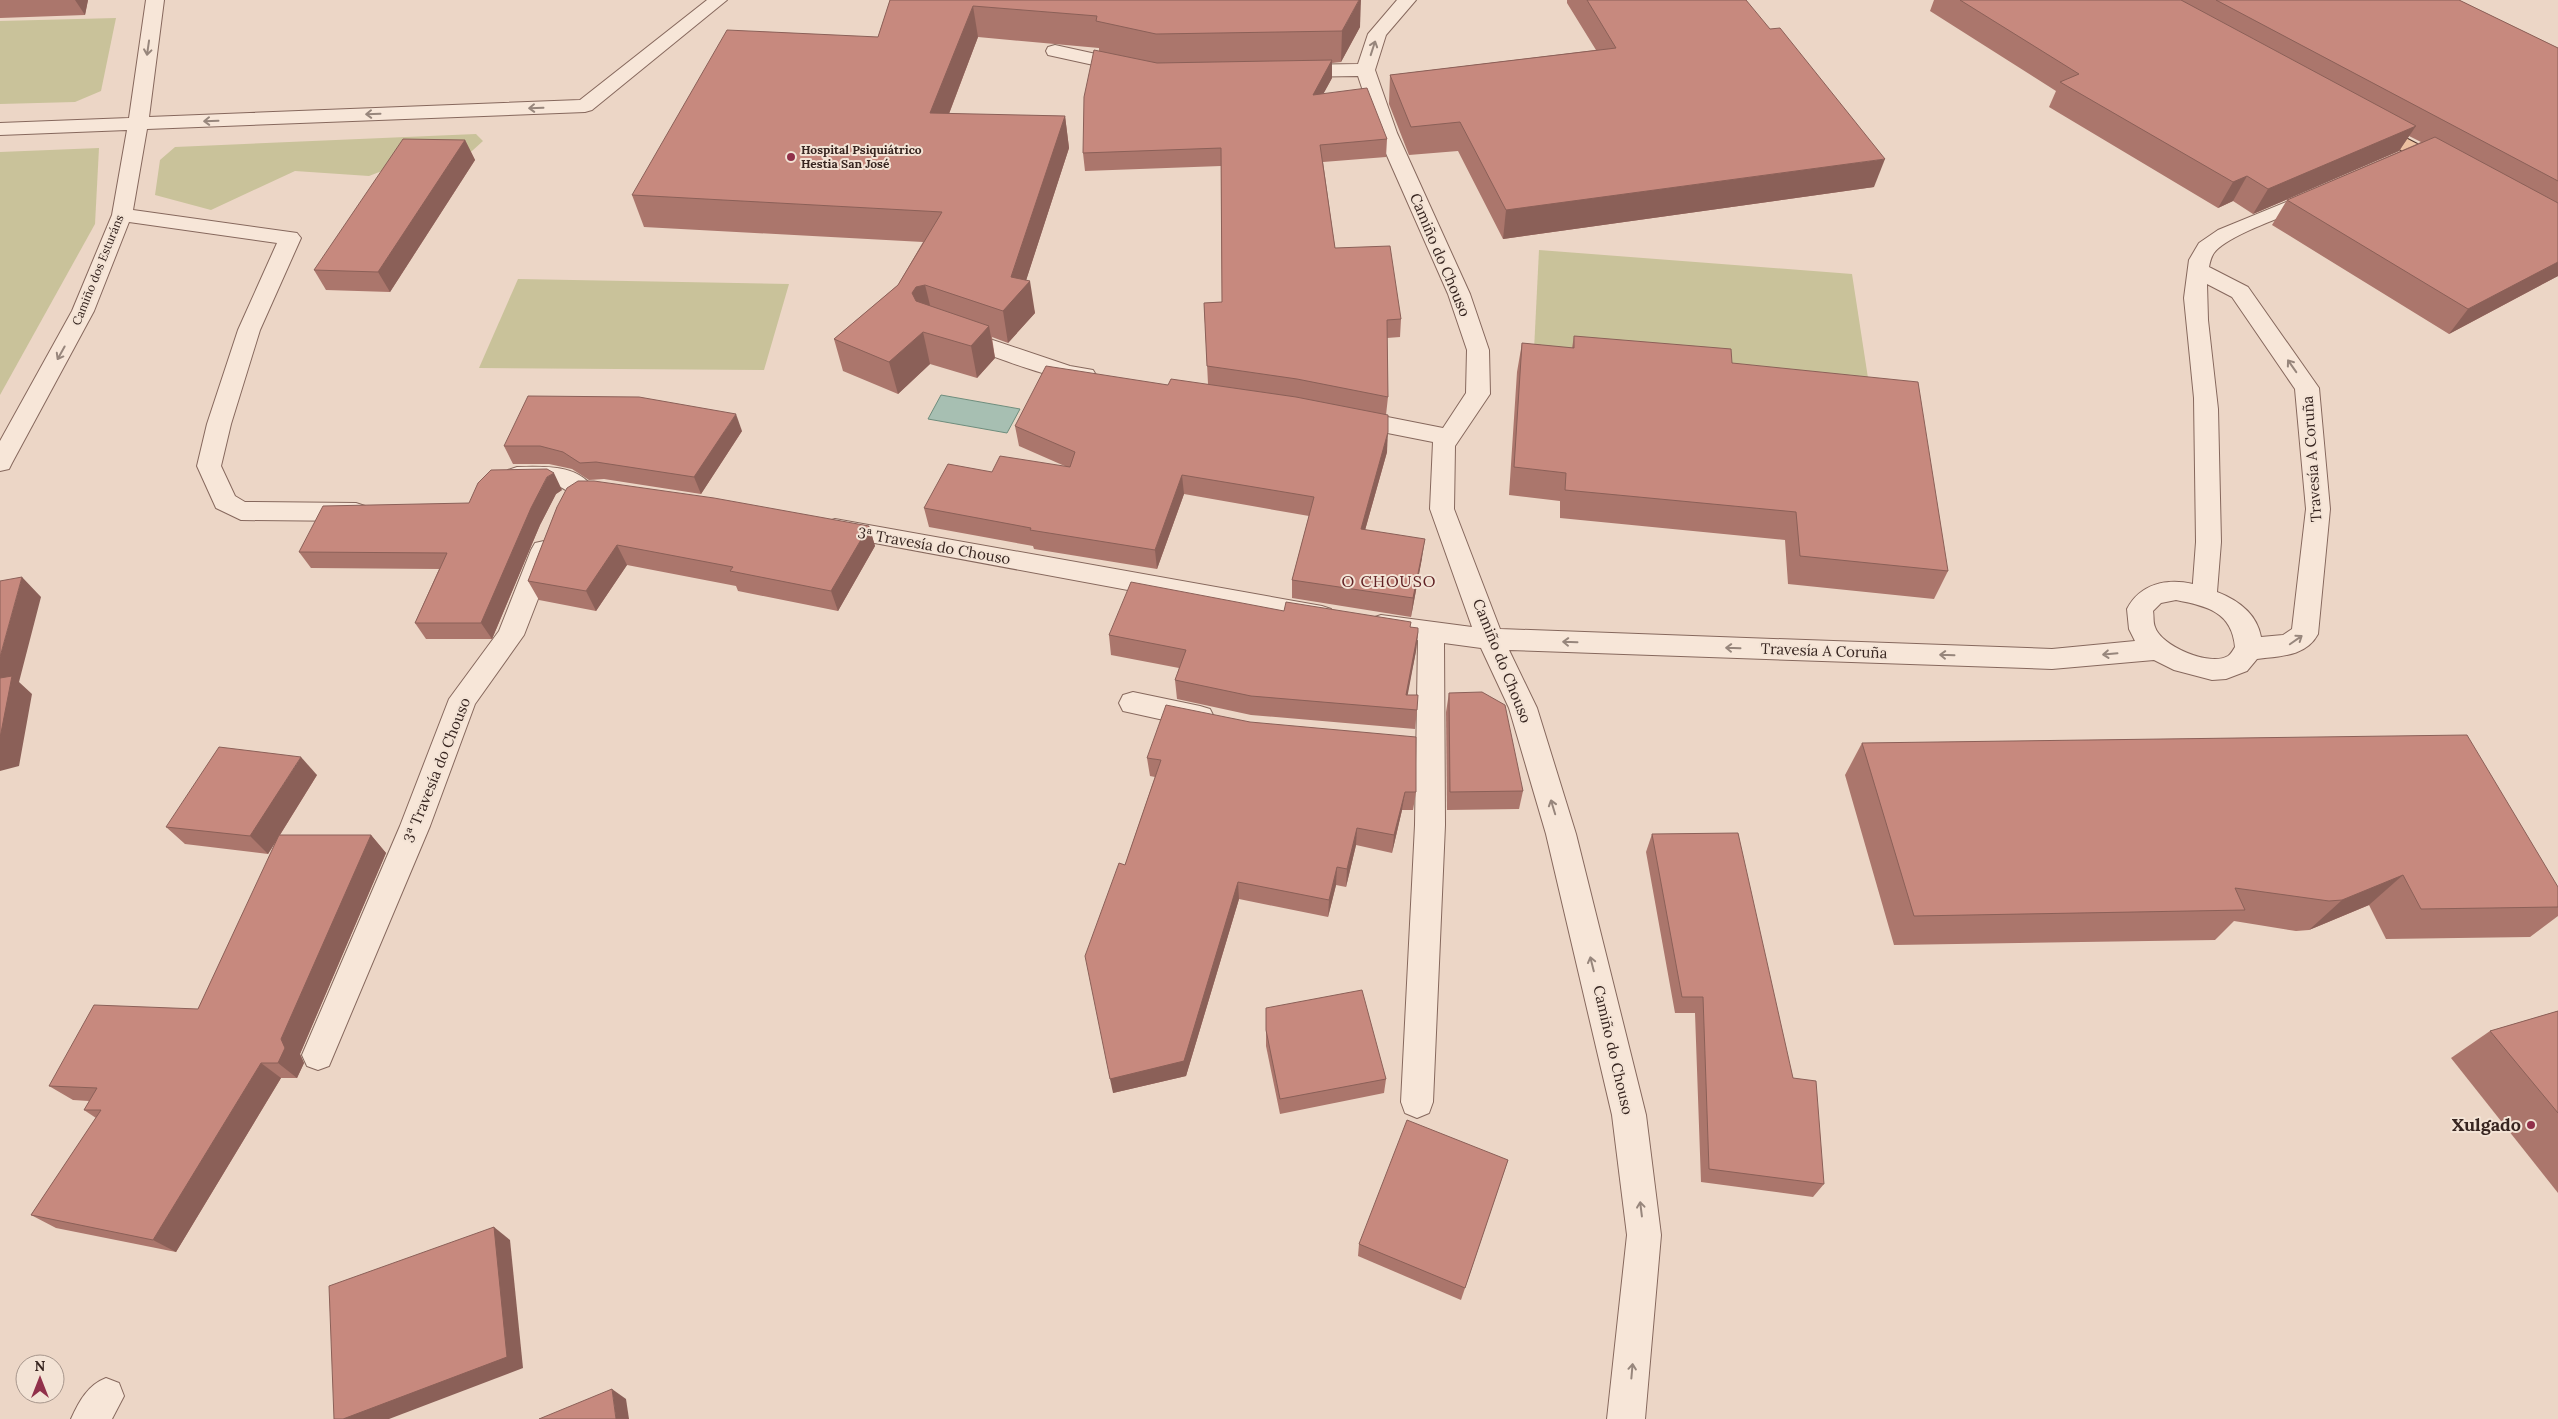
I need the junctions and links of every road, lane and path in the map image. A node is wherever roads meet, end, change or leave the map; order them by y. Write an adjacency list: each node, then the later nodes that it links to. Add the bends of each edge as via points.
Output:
1 (155, 0): 9 (street, Camiño dos Esturáns, one-way to 9)
2 (718, 0): 9 (street, one-way to 9, via 584,106)
3 (1407, 0): 5 (street, one-way to 3, via 1377,34)
4 (1054, 51): 6 (street)
5 (1366, 70): 7 (street); 20 (street, Camiño do Chouso, via 1386,133 1459,294 1478,350 1478,394)
6 (1149, 71)
7 (1277, 71)
8 (2351, 115): 11 (main road)
9 (138, 124): 10 (street); 15 (street, Camiño dos Esturáns)
10 (0, 130)
11 (2420, 152): 12 (street); 13 (main road)
12 (2396, 163)
13 (2463, 176)
14 (2334, 189): 16 (street, via 2234,232 2206,248)
15 (122, 214): 21 (street, Camiño dos Esturáns, one-way to 21, via 83,311); 23 (street, via 290,238 249,330 219,424 209,466 225,502 241,511 264,513)
16 (2197, 270): 25 (street, via 2195,322 2206,396 2209,565); 29 (street, Travesía A Coruña, one-way to 16, via 2289,645 2305,634 2318,510 2307,388 2240,292)
17 (932, 326): 18 (street, via 1068,373)
18 (1106, 378)
19 (1334, 415): 20 (street)
20 (1448, 437): 27 (street, Camiño do Chouso, via 1443,445 1442,509)
21 (0, 463)
22 (497, 477): 34 (street, 3ª Travesía do Chouso, via 560,476 593,491 567,501 511,635 463,698 415,826)
23 (382, 512)
24 (811, 523): 26 (street, 3ª Travesía do Chouso, via 1352,621)
25 (2204, 595): 28 (street, via 2176,590 2153,595 2140,609 2142,629); 29 (street, via 2230,609 2246,629)
26 (1431, 632): 27 (street, 3ª Travesía do Chouso); 33 (street)
27 (1490, 639): 28 (street, Travesía A Coruña, one-way to 27, via 2052,659); 36 (street, Camiño do Chouso, one-way to 27, via 1644,1235 1629,1115 1561,834 1523,708)
28 (2158, 649): 29 (street, via 2184,664 2213,670 2237,664)
29 (2249, 649)
30 (1134, 703): 31 (street)
31 (1224, 722)
32 (1403, 741): 33 (street)
33 (1431, 744): 35 (street)
34 (318, 1055)
35 (1417, 1102)
36 (1626, 1419)

